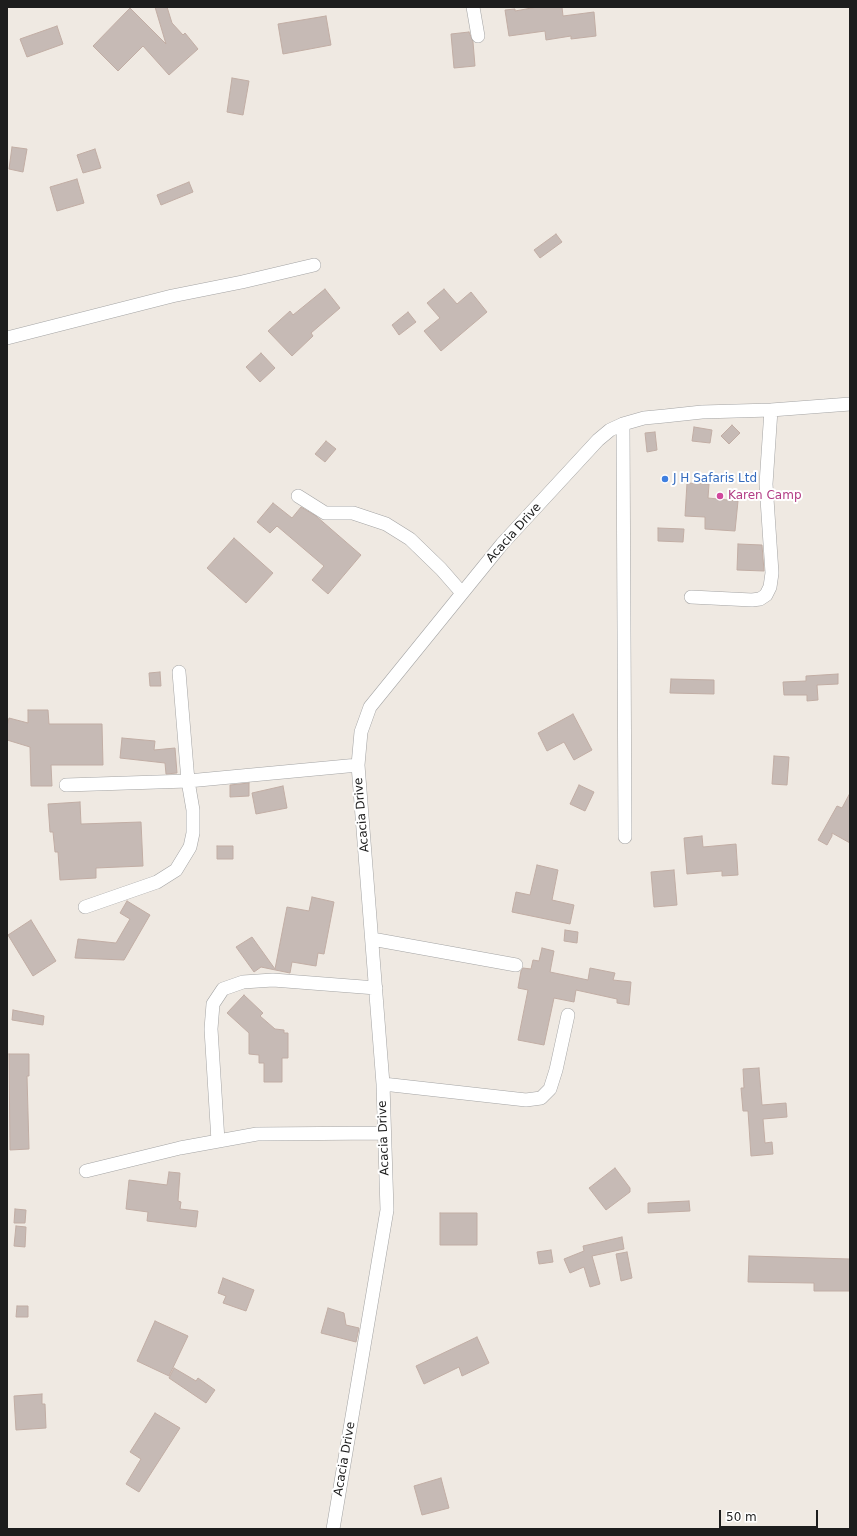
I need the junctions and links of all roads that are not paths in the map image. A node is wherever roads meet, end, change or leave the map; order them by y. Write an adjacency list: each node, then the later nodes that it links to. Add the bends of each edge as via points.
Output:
1 (473, 7): 2 (street)
2 (478, 36)
3 (314, 265): 4 (street, via 172,296)
4 (7, 338)
5 (850, 404): 6 (street, Acacia Drive)
6 (771, 410): 7 (street, Acacia Drive, via 702,412 644,418); 10 (street, via 766,484 772,573 770,587 766,595 760,599)
7 (623, 424): 9 (street, Acacia Drive, via 598,440 502,544); 15 (street)
8 (298, 496): 9 (street, via 325,513 353,513 386,524 410,538)
9 (462, 593): 12 (street, Acacia Drive, via 370,707 361,732)
10 (691, 598)
11 (179, 672): 13 (street)
12 (358, 765): 13 (street); 17 (street, Acacia Drive)
13 (188, 781): 14 (street); 16 (street, via 193,810 193,834 190,847 176,870 157,882)
14 (66, 785)
15 (625, 837)
16 (85, 907)
17 (372, 939): 18 (street); 19 (street, Acacia Drive)
18 (516, 966)
19 (376, 988): 21 (street, Acacia Drive); 23 (street, via 273,980 243,982 223,989 213,1004 211,1029)
20 (568, 1015): 21 (street, via 550,1089 541,1098 526,1100)
21 (383, 1084): 22 (street, Acacia Drive)
22 (384, 1133): 23 (street, via 257,1134); 25 (street, Acacia Drive, via 386,1210)
23 (218, 1141): 24 (street)
24 (86, 1171)
25 (333, 1529)

